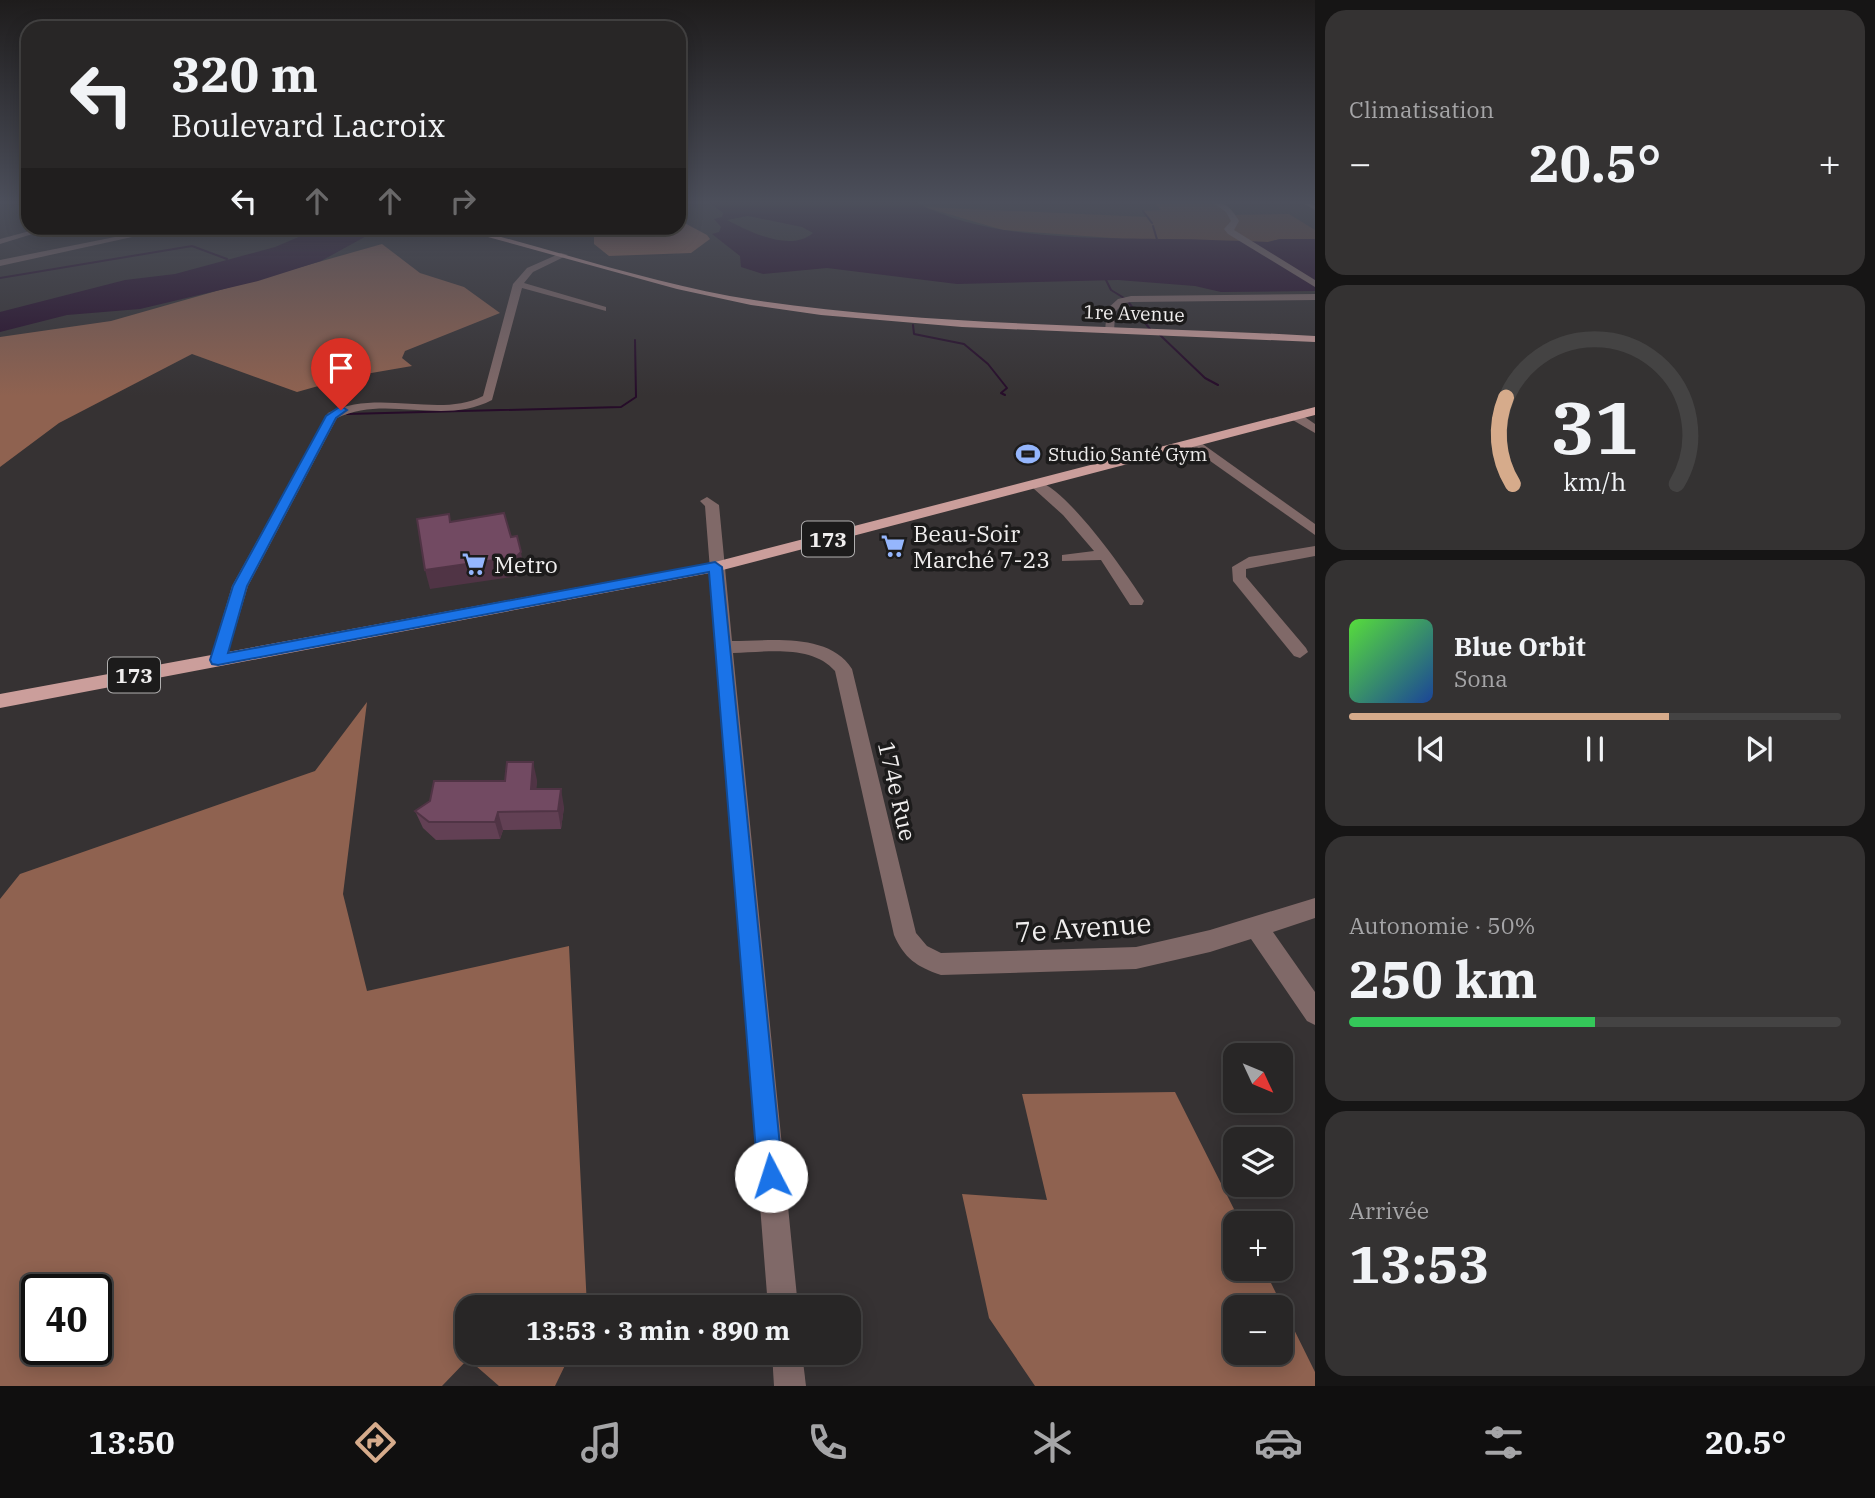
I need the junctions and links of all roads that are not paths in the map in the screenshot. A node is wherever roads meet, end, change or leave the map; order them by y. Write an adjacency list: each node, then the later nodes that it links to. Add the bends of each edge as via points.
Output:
1 (538, 267): 4 (street)
2 (605, 267): 8 (main road, 1re Avenue, via 681,288 812,310 921,322)
3 (1287, 267): 5 (street)
4 (517, 284): 7 (street); 24 (street, via 484,402 341,410 332,416 240,586)
5 (1315, 284)
6 (1315, 297): 8 (street, via 1131,299 1110,311)
7 (603, 309)
8 (1110, 331): 9 (main road, 1re Avenue)
9 (1315, 339)
10 (1315, 411): 11 (main road, 173)
11 (1295, 416): 12 (street); 13 (main road, 173)
12 (1315, 429)
13 (1193, 443): 14 (main road, 173); 16 (street)
14 (1038, 485): 18 (street, via 1079,519); 20 (main road, 173)
15 (707, 500): 20 (street, via 712,505)
16 (1315, 531)
17 (1315, 551): 23 (street, via 1249,562 1237,573)
18 (1107, 555): 19 (street); 21 (street)
19 (1067, 558)
20 (715, 567): 22 (street); 24 (main road, 173)
21 (1136, 601)
22 (723, 648): 28 (street, 174e Rue, via 811,648 838,660); 30 (street)
23 (1300, 652)
24 (218, 660): 25 (main road, 173)
25 (0, 701)
26 (1315, 908): 27 (street, 7e Avenue)
27 (1256, 926): 28 (street, 7e Avenue, via 1210,941 1110,961 942,964 912,950); 29 (street)
28 (905, 935)
29 (1315, 1013)
30 (782, 1295)
31 (788, 1365): 32 (street)
32 (790, 1386)

